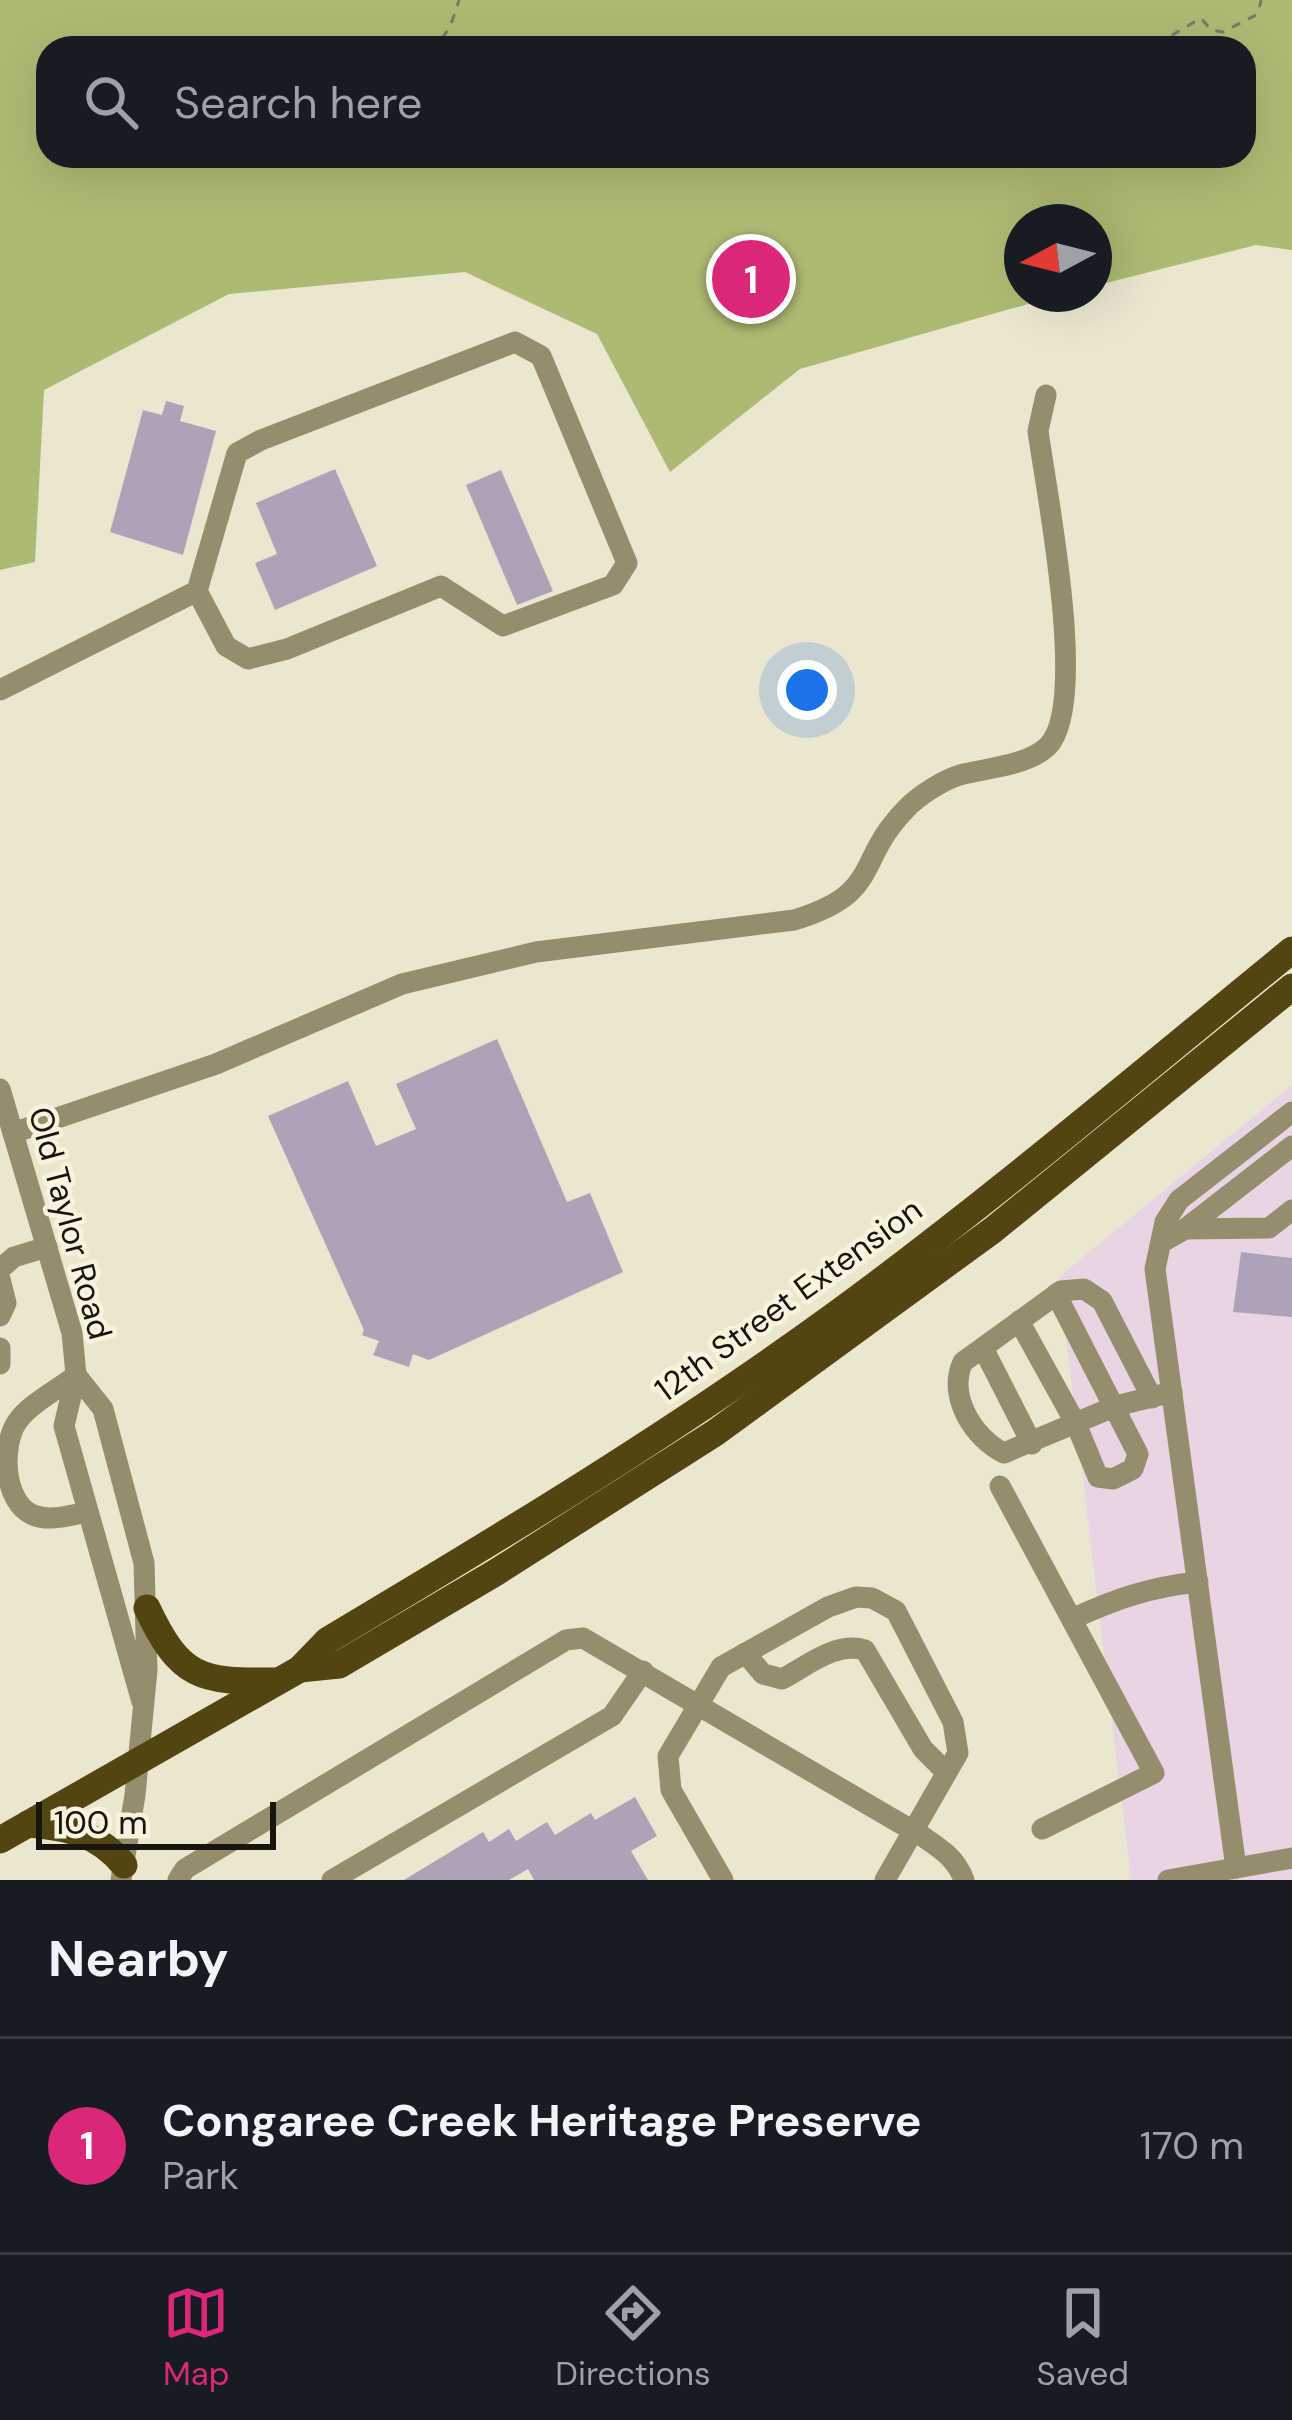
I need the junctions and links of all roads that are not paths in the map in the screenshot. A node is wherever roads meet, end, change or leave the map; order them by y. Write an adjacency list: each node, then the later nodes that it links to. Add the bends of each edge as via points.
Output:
1 (1046, 395): 8 (street, via 1038,431 1067,653 1060,728 1046,748 955,776 908,806 845,899 794,920 536,952 402,984)
2 (197, 591): 2 (street, via 237,453 515,342 541,356 627,563 613,584 503,626 442,586 248,659 226,646); 3 (street)
3 (0, 691)
4 (1292, 950): 34 (main road, 12th Street Extension, via 836,1314 549,1508 328,1640)
5 (1292, 987): 34 (main road, 12th Street Extension, via 993,1230 715,1433 338,1665)
6 (0, 1089): 8 (street, Old Taylor Road)
7 (1292, 1112): 12 (street, via 1179,1200)
8 (9, 1141): 13 (street, Old Taylor Road)
9 (1292, 1146): 11 (street)
10 (1292, 1210): 11 (street, via 1269,1228)
11 (1185, 1229): 12 (street)
12 (1162, 1242): 23 (street, via 1155,1269)
13 (47, 1247): 14 (street); 22 (street, Old Taylor Road)
14 (0, 1269)
15 (0, 1279): 17 (street)
16 (1056, 1294): 18 (street); 23 (street, via 1084,1289 1102,1300); 24 (street)
17 (0, 1316)
18 (1019, 1321): 20 (street); 25 (street)
19 (0, 1348): 21 (street)
20 (983, 1348): 26 (street); 26 (street, via 963,1362 960,1399 983,1443 1004,1454)
21 (0, 1364)
22 (76, 1375): 28 (street, Old Taylor Road, via 64,1426); 28 (street, via 18,1420 7,1448 15,1498 30,1514); 30 (street, Old Taylor Road, via 103,1409 144,1563)
23 (1162, 1395): 24 (street); 29 (street)
24 (1116, 1406): 25 (street); 25 (street, via 1138,1454 1133,1469 1113,1479 1098,1477)
25 (1076, 1424): 26 (street)
26 (1032, 1444)
27 (1000, 1486): 31 (street)
28 (88, 1512): 35 (street, Old Taylor Road)
29 (1198, 1582): 31 (street, via 1136,1591); 44 (street)
30 (147, 1608): 34 (main road, via 184,1666 219,1682); 35 (street, Old Taylor Road)
31 (1072, 1619): 40 (street, via 1154,1773)
32 (745, 1653): 36 (street, via 721,1667); 38 (street, via 763,1674 782,1679 839,1648 865,1650 923,1749); 38 (street, via 828,1607 856,1597 883,1602 896,1611 952,1722)
33 (644, 1670): 36 (street); 46 (street, via 594,1641 566,1640); 47 (street, via 612,1716)
34 (290, 1675): 37 (main road, 12th Street Extension)
35 (142, 1702): 37 (street, Old Taylor Road)
36 (698, 1703): 41 (street); 48 (street, via 667,1772)
37 (138, 1760): 39 (main road, 12th Street Extension); 45 (street, Old Taylor Road)
38 (952, 1762): 41 (street)
39 (28, 1824): 42 (main road, 12th Street Extension); 45 (main road, via 103,1842)
40 (1042, 1829)
41 (911, 1830): 49 (street); 50 (street, via 946,1852)
42 (0, 1840)
43 (1292, 1858): 44 (street)
44 (1236, 1868): 51 (street)
45 (122, 1872)
46 (178, 1880)
47 (332, 1880)
48 (723, 1880)
49 (885, 1880)
50 (964, 1880)
51 (1168, 1880)

